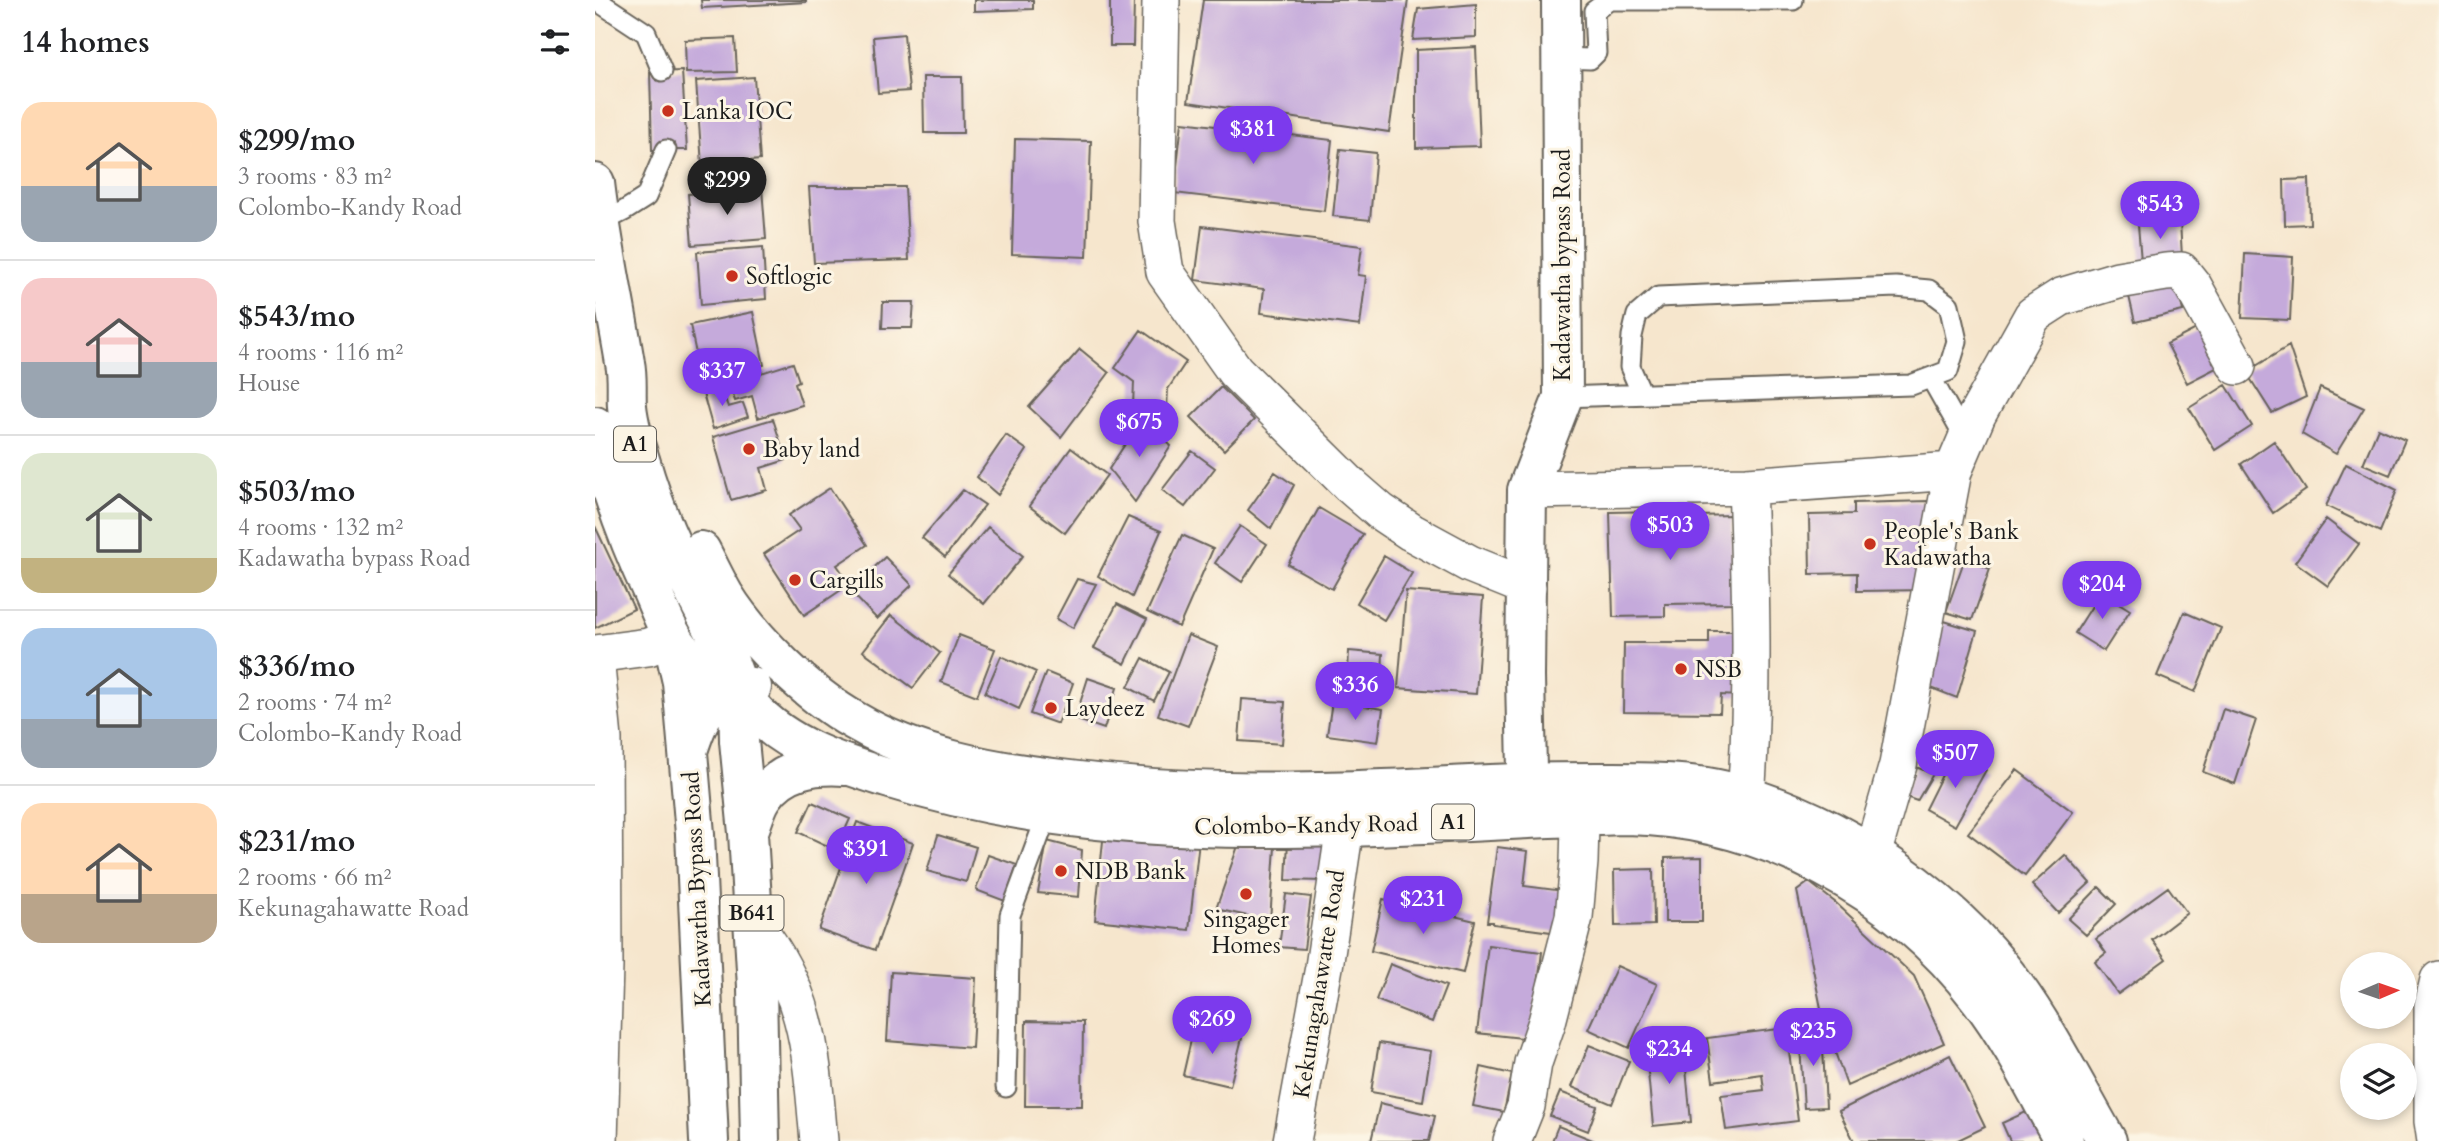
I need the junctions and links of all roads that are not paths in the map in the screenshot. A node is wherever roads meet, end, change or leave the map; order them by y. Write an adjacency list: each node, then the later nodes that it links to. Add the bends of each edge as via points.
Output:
1 (596, 0): 6 (lane, via 646,33)
2 (1161, 0): 19 (street, via 1157,221 1165,272 1235,371 1361,495 1411,532 1470,564)
3 (1561, 0): 5 (main road, Kadawatha bypass Road)
4 (1793, 0): 5 (lane, via 1609,1 1594,11 1596,53 1590,59)
5 (1561, 58): 14 (main road, Kadawatha bypass Road)
6 (662, 71)
7 (666, 150): 9 (lane, via 646,197)
8 (595, 183): 9 (main road, Colombo-Kandy Road / A1)
9 (600, 223): 11 (main road, Colombo-Kandy Road / A1)
10 (2237, 366): 16 (street, via 2181,271 2118,280 2061,297 2033,315)
11 (626, 367): 22 (main road, Colombo-Kandy Road / A1, via 627,408 652,497); 23 (main road, A1, via 685,516 725,597 785,667)
12 (1931, 377): 13 (lane, via 1912,385); 13 (lane, via 1948,371 1957,341 1949,305 1929,290 1896,286 1658,297 1637,316 1632,336 1630,367); 16 (lane)
13 (1643, 394): 14 (lane)
14 (1563, 397): 18 (main road, Kadawatha bypass Road)
15 (595, 426): 20 (main road, A1, via 624,526)
16 (1960, 455): 17 (street); 32 (street, via 1898,765)
17 (1747, 486): 18 (street); 26 (street, via 1751,736)
18 (1527, 490): 19 (main road, Kadawatha bypass Road)
19 (1527, 587): 28 (main road, Kadawatha bypass Road)
20 (672, 638): 21 (street, via 648,647); 22 (main road, A1, via 703,671); 24 (main road, Kadawatha Bypass Road / B641, via 682,682)
21 (595, 655): 36 (street, via 603,739)
22 (738, 686): 23 (main road); 24 (main road, via 705,709); 25 (main road, Colombo-Kandy Road / A1, via 748,704 784,735); 31 (main road, B641)
23 (817, 694): 28 (main road, Colombo-Kandy Road / A1, via 853,720 890,738 948,758 1026,775 1154,790)
24 (688, 751): 37 (main road, Kadawatha Bypass Road / B641)
25 (845, 766): 29 (main road, Colombo-Kandy Road / A1, via 943,795); 31 (main road, via 815,765 783,778 763,797)
26 (1746, 797): 27 (main road, Colombo-Kandy Road / A1, via 1670,784); 32 (main road, Colombo-Kandy Road / A1, via 1810,821)
27 (1581, 799): 28 (main road, Colombo-Kandy Road / A1); 41 (street, via 1574,917); 42 (main road, Colombo-Kandy Road / A1, via 1732,831 1807,858 1872,895 1941,954 1980,999)
28 (1528, 800): 30 (main road, Colombo-Kandy Road / A1)
29 (1047, 815): 30 (main road, Colombo-Kandy Road / A1, via 1170,827); 35 (lane, via 1010,915)
30 (1345, 827): 40 (street, Kekunagahawatte Road)
31 (748, 833): 33 (main road, B641)
32 (1872, 855): 43 (main road, Colombo-Kandy Road / A1, via 1952,914 1989,952 2033,1013)
33 (753, 921): 38 (main road, B641); 39 (street, via 780,960 802,1013)
34 (2439, 980): 44 (street, via 2433,1006)
35 (1006, 1087)
36 (599, 1141)
37 (709, 1141)
38 (760, 1141)
39 (819, 1141)
40 (1292, 1141)
41 (1513, 1141)
42 (2064, 1141)
43 (2107, 1141)
44 (2436, 1141)

